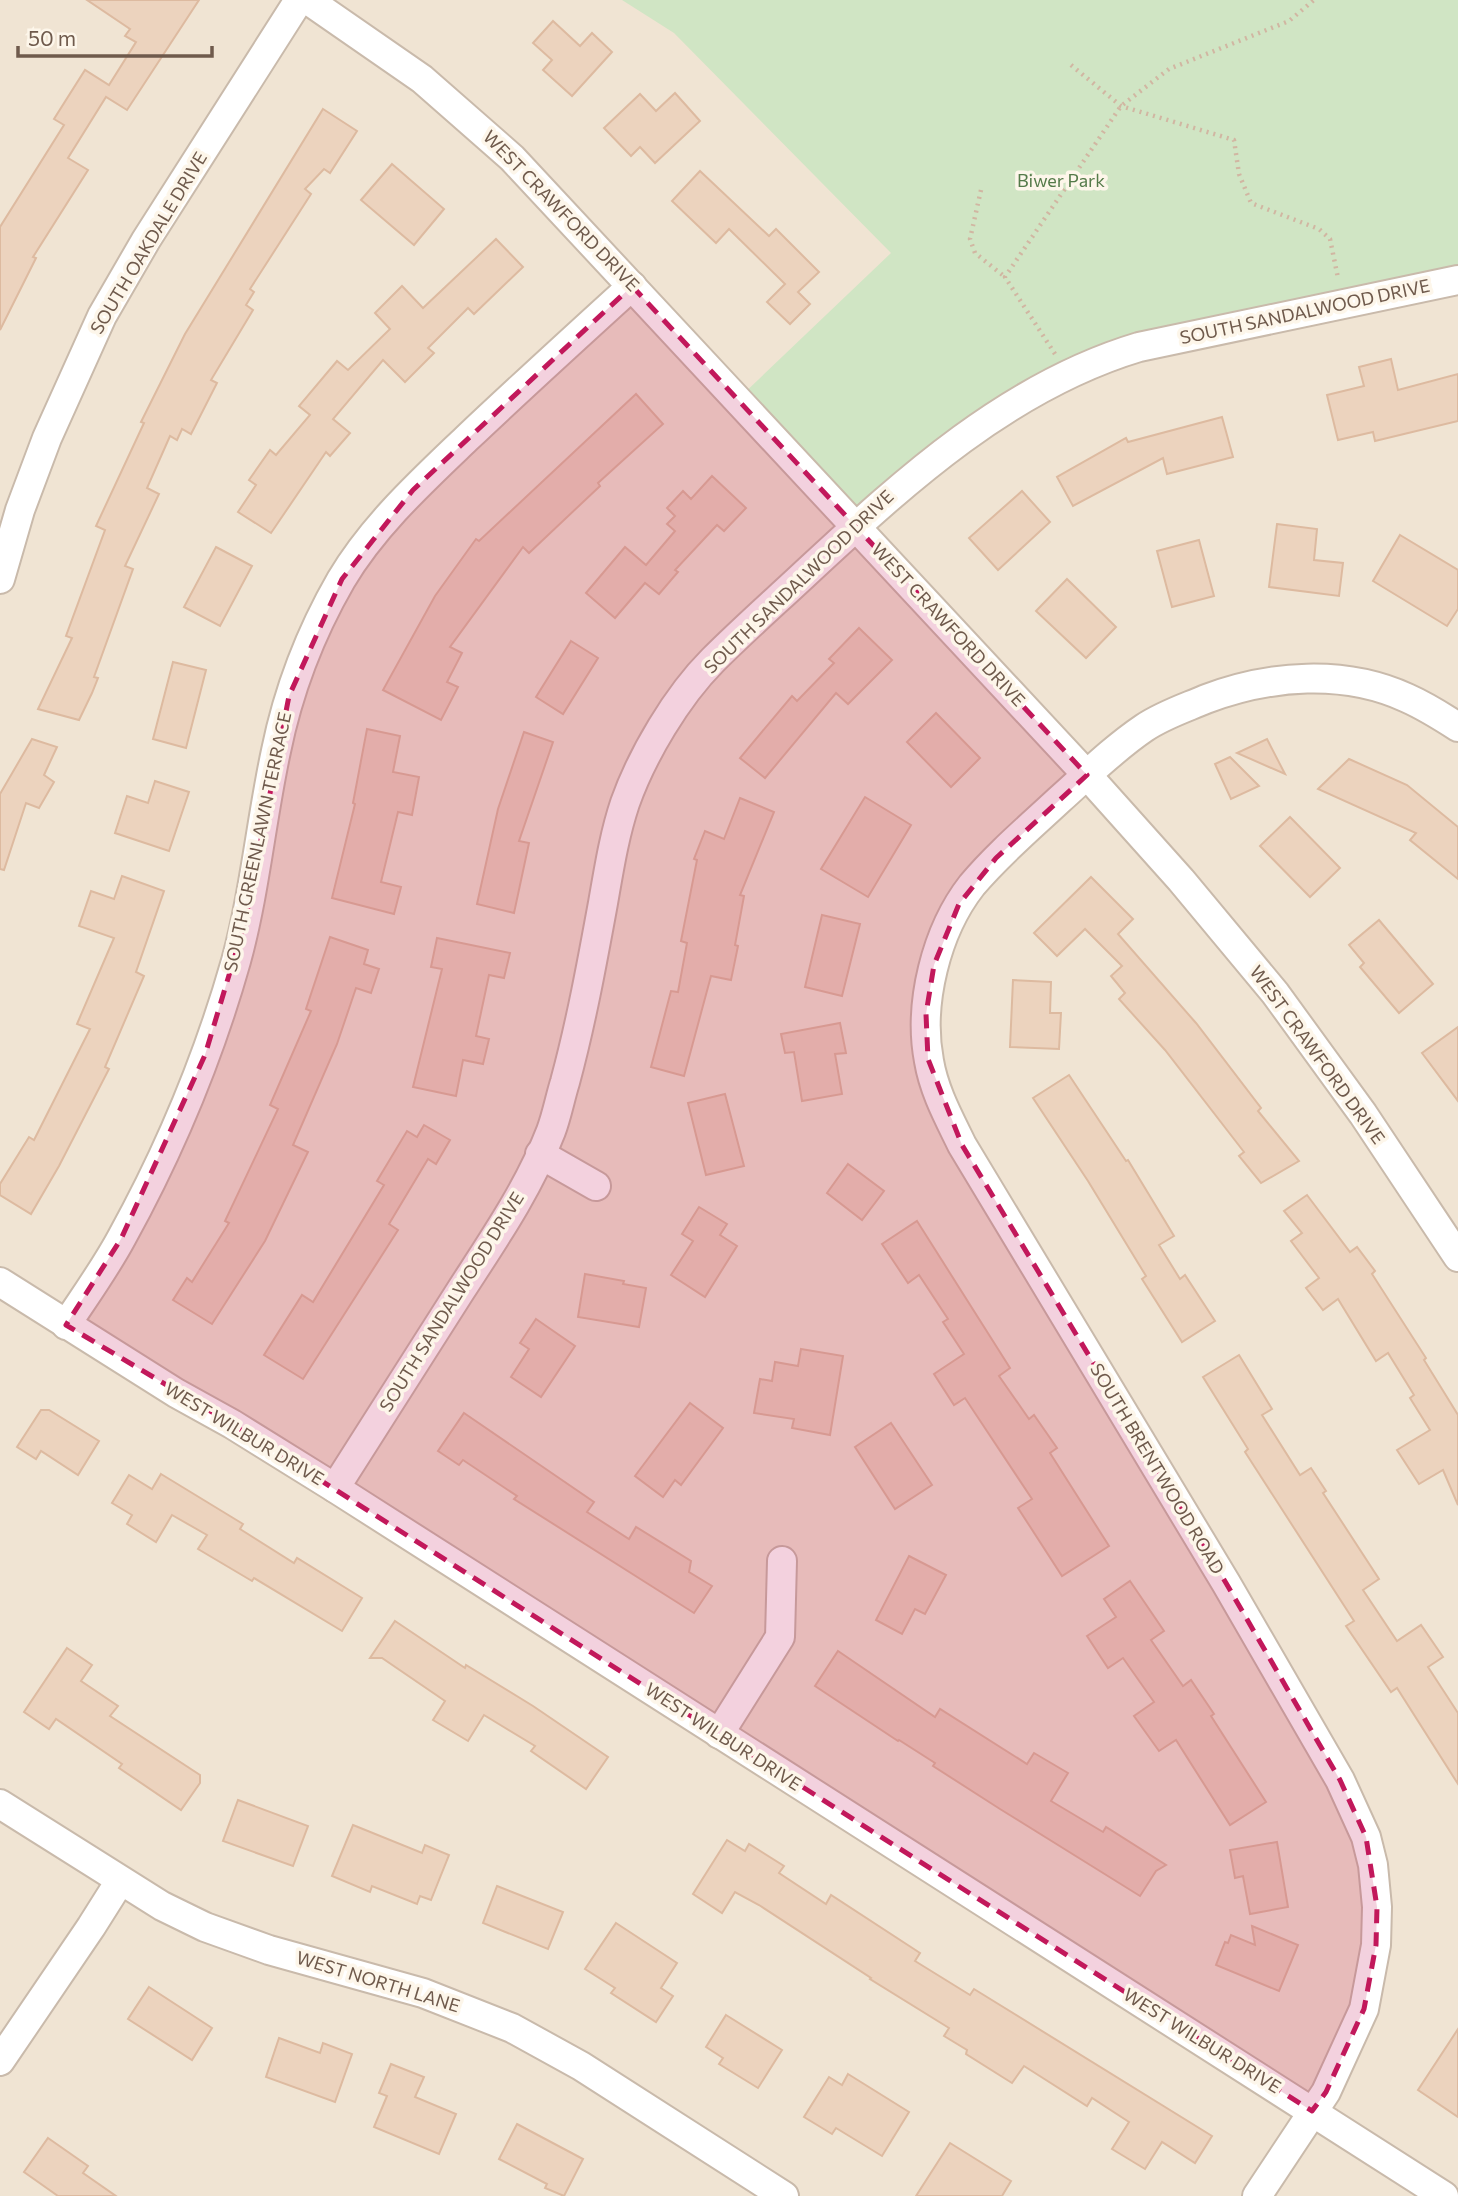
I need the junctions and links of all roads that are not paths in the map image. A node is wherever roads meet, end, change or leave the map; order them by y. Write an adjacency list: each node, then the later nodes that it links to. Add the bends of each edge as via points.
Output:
1 (299, 0): 6 (street, SOUTH OAKDALE DRIVE, via 102,316 47,438)
2 (308, 0): 4 (street, WEST CRAWFORD DRIVE, via 422,79 486,133)
3 (1458, 280): 5 (street, SOUTH SANDALWOOD DRIVE, via 1112,355 1007,409 946,449)
4 (632, 286): 5 (street, WEST CRAWFORD DRIVE); 13 (street, SOUTH GREENLAWN TERRACE, via 413,490 342,579 289,696 236,961 205,1055 156,1171 121,1239)
5 (856, 526): 8 (street, WEST CRAWFORD DRIVE); 9 (street, SOUTH SANDALWOOD DRIVE, via 710,663 667,719 643,760 615,838 574,1048)
6 (0, 579)
7 (1458, 727): 8 (street, SOUTH BRENTWOOD ROAD, via 1404,696 1361,683 1269,680 1167,714 1119,746)
8 (1087, 775): 11 (street, WEST CRAWFORD DRIVE, via 1275,993); 20 (street, SOUTH BRENTWOOD ROAD, via 996,858 959,904 934,965 926,1014 928,1059 941,1101 962,1144 1233,1594 1340,1780 1366,1838 1377,1907 1376,1945 1364,2009 1326,2092)
9 (540, 1154): 10 (street); 14 (street, SOUTH SANDALWOOD DRIVE, via 511,1212)
10 (596, 1186)
11 (1458, 1257)
12 (0, 1282): 13 (street, WEST WILBUR DRIVE)
13 (66, 1325): 14 (street, WEST WILBUR DRIVE)
14 (335, 1488): 16 (street, WEST WILBUR DRIVE)
15 (782, 1561): 16 (street, via 780,1637)
16 (719, 1734): 20 (street, WEST WILBUR DRIVE)
17 (0, 1804): 18 (street, WEST NORTH LANE)
18 (120, 1881): 19 (street); 21 (street, WEST NORTH LANE, via 205,1927 423,1993 512,2028 581,2066)
19 (0, 2061)
20 (1312, 2111): 22 (street, SOUTH BRENTWOOD ROAD); 23 (street, WEST WILBUR DRIVE)
21 (784, 2196)
22 (1257, 2196)
23 (1444, 2196)

